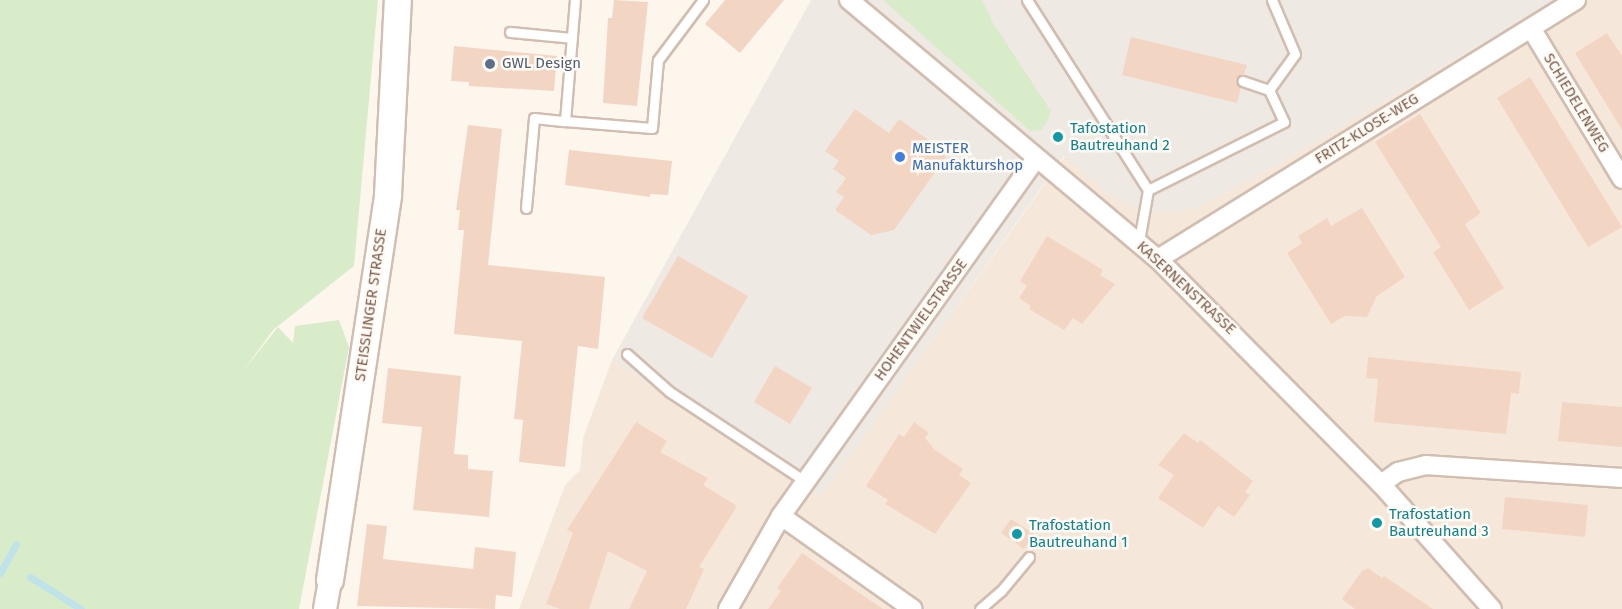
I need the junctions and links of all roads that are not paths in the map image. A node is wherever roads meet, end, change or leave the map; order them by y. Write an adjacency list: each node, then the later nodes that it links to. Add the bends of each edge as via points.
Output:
1 (398, 0): 26 (main road, STEISSLINGER STRASSE, via 388,195)
2 (575, 0): 10 (lane)
3 (703, 0): 13 (lane, via 658,60 652,128)
4 (849, 0): 14 (street, KASERNENSTRASSE)
5 (1027, 0): 16 (lane)
6 (1272, 0): 12 (lane, via 1295,54)
7 (1576, 0): 8 (street, FRITZ-KLOSE-WEG)
8 (1531, 28): 15 (street, SCHIEDELENWEG); 19 (street, FRITZ-KLOSE-WEG)
9 (510, 32): 10 (lane)
10 (572, 38): 13 (lane)
11 (1243, 81): 12 (lane)
12 (1269, 90): 16 (lane, via 1284,122)
13 (565, 121): 17 (lane, via 534,118)
14 (1036, 159): 18 (street, KASERNENSTRASSE); 22 (street, HOHENTWIELSTRASSE)
15 (1622, 179)
16 (1149, 190): 18 (lane)
17 (526, 208)
18 (1139, 242): 19 (street, KASERNENSTRASSE)
19 (1158, 259): 23 (street, KASERNENSTRASSE)
20 (627, 354): 22 (lane, via 670,392)
21 (1622, 478): 23 (street, via 1426,465 1398,472)
22 (805, 481): 24 (street, HOHENTWIELSTRASSE)
23 (1381, 484): 31 (street, KASERNENSTRASSE)
24 (781, 516): 28 (street, HOHENTWIELSTRASSE); 29 (street)
25 (1029, 557): 30 (lane)
26 (330, 580): 27 (street, STEISSLINGER STRASSE)
27 (325, 609)
28 (728, 609)
29 (913, 609)
30 (980, 609)
31 (1492, 609)

